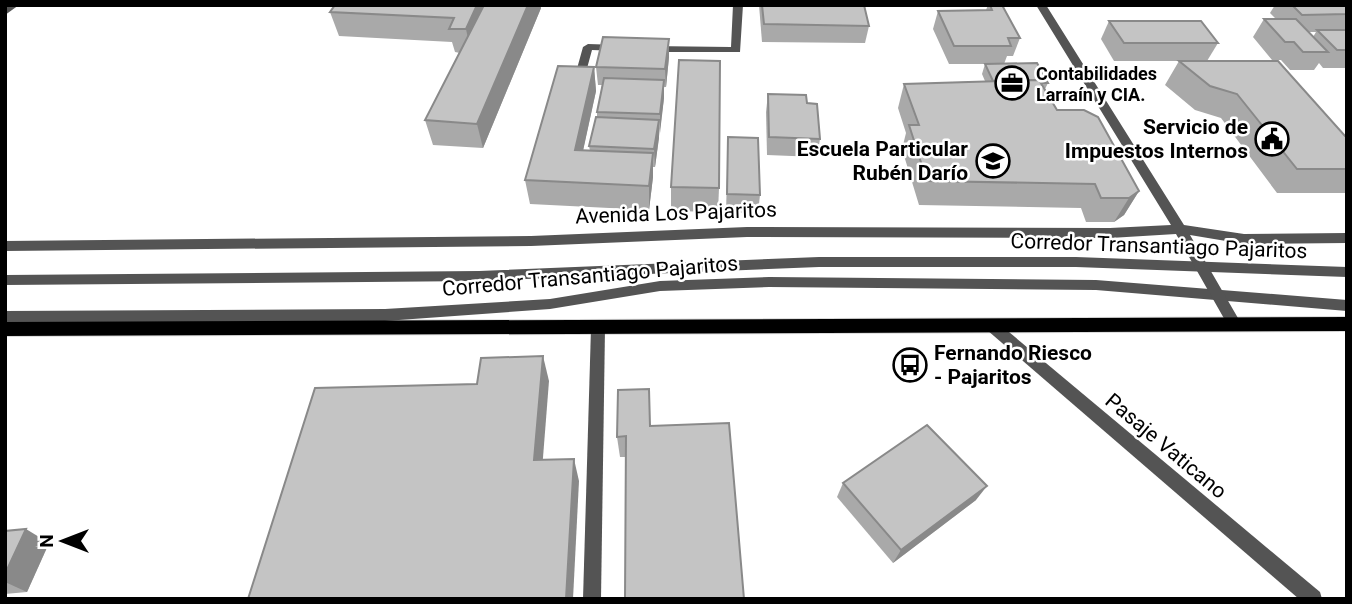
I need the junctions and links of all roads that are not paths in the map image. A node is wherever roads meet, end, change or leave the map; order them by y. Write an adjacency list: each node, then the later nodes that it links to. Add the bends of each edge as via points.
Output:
1 (14, 5): 4 (street)
2 (738, 5): 6 (street, via 736,50)
3 (1041, 5): 8 (street)
4 (5, 12)
5 (628, 48): 7 (street, via 588,47)
6 (642, 48)
7 (578, 83)
8 (1180, 229): 9 (street, Avenida Los Pajaritos, via 1244,239); 10 (street, Avenida Los Pajaritos); 11 (street)
9 (1347, 238)
10 (5, 246)
11 (1202, 268): 12 (street, Corredor Transantiago Pajaritos); 13 (street, Corredor Transantiago Pajaritos, via 1076,262 819,262 479,276); 14 (street)
12 (1347, 272)
13 (5, 280)
14 (1218, 296): 15 (street, Corredor Transantiago Pajaritos); 16 (street, Corredor Transantiago Pajaritos, via 1096,285 769,282 660,286 550,304 385,315); 18 (street)
15 (1347, 306)
16 (5, 317)
17 (1347, 324): 18 (main road)
18 (1235, 325): 19 (main road)
19 (992, 326): 20 (main road); 23 (street, Pasaje Vaticano)
20 (598, 328): 21 (main road); 22 (street)
21 (5, 329)
22 (592, 599)
23 (1313, 599)

